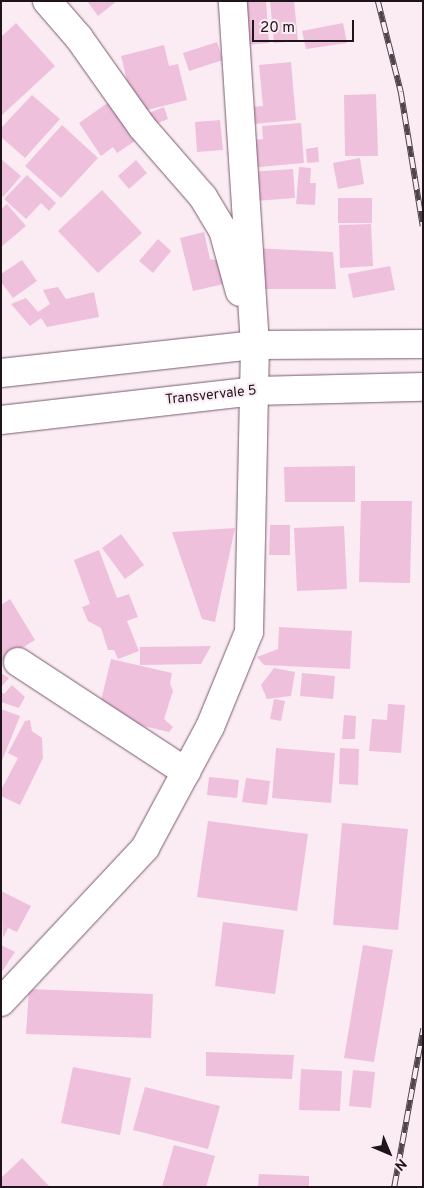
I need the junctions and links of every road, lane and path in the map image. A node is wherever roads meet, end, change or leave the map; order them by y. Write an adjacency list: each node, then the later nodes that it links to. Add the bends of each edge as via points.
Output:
1 (47, 1): 3 (street, via 79,38 142,127 203,197 218,222)
2 (233, 1): 3 (street)
3 (255, 344): 4 (street); 5 (street); 7 (street)
4 (412, 344)
5 (1, 373)
6 (413, 387): 7 (street, Transvervale 5)
7 (254, 391): 8 (street, Transvervale 5); 10 (street, via 249,632 210,727)
8 (1, 420)
9 (18, 662): 10 (street)
10 (186, 772): 11 (street, via 145,848)
11 (1, 1002)

